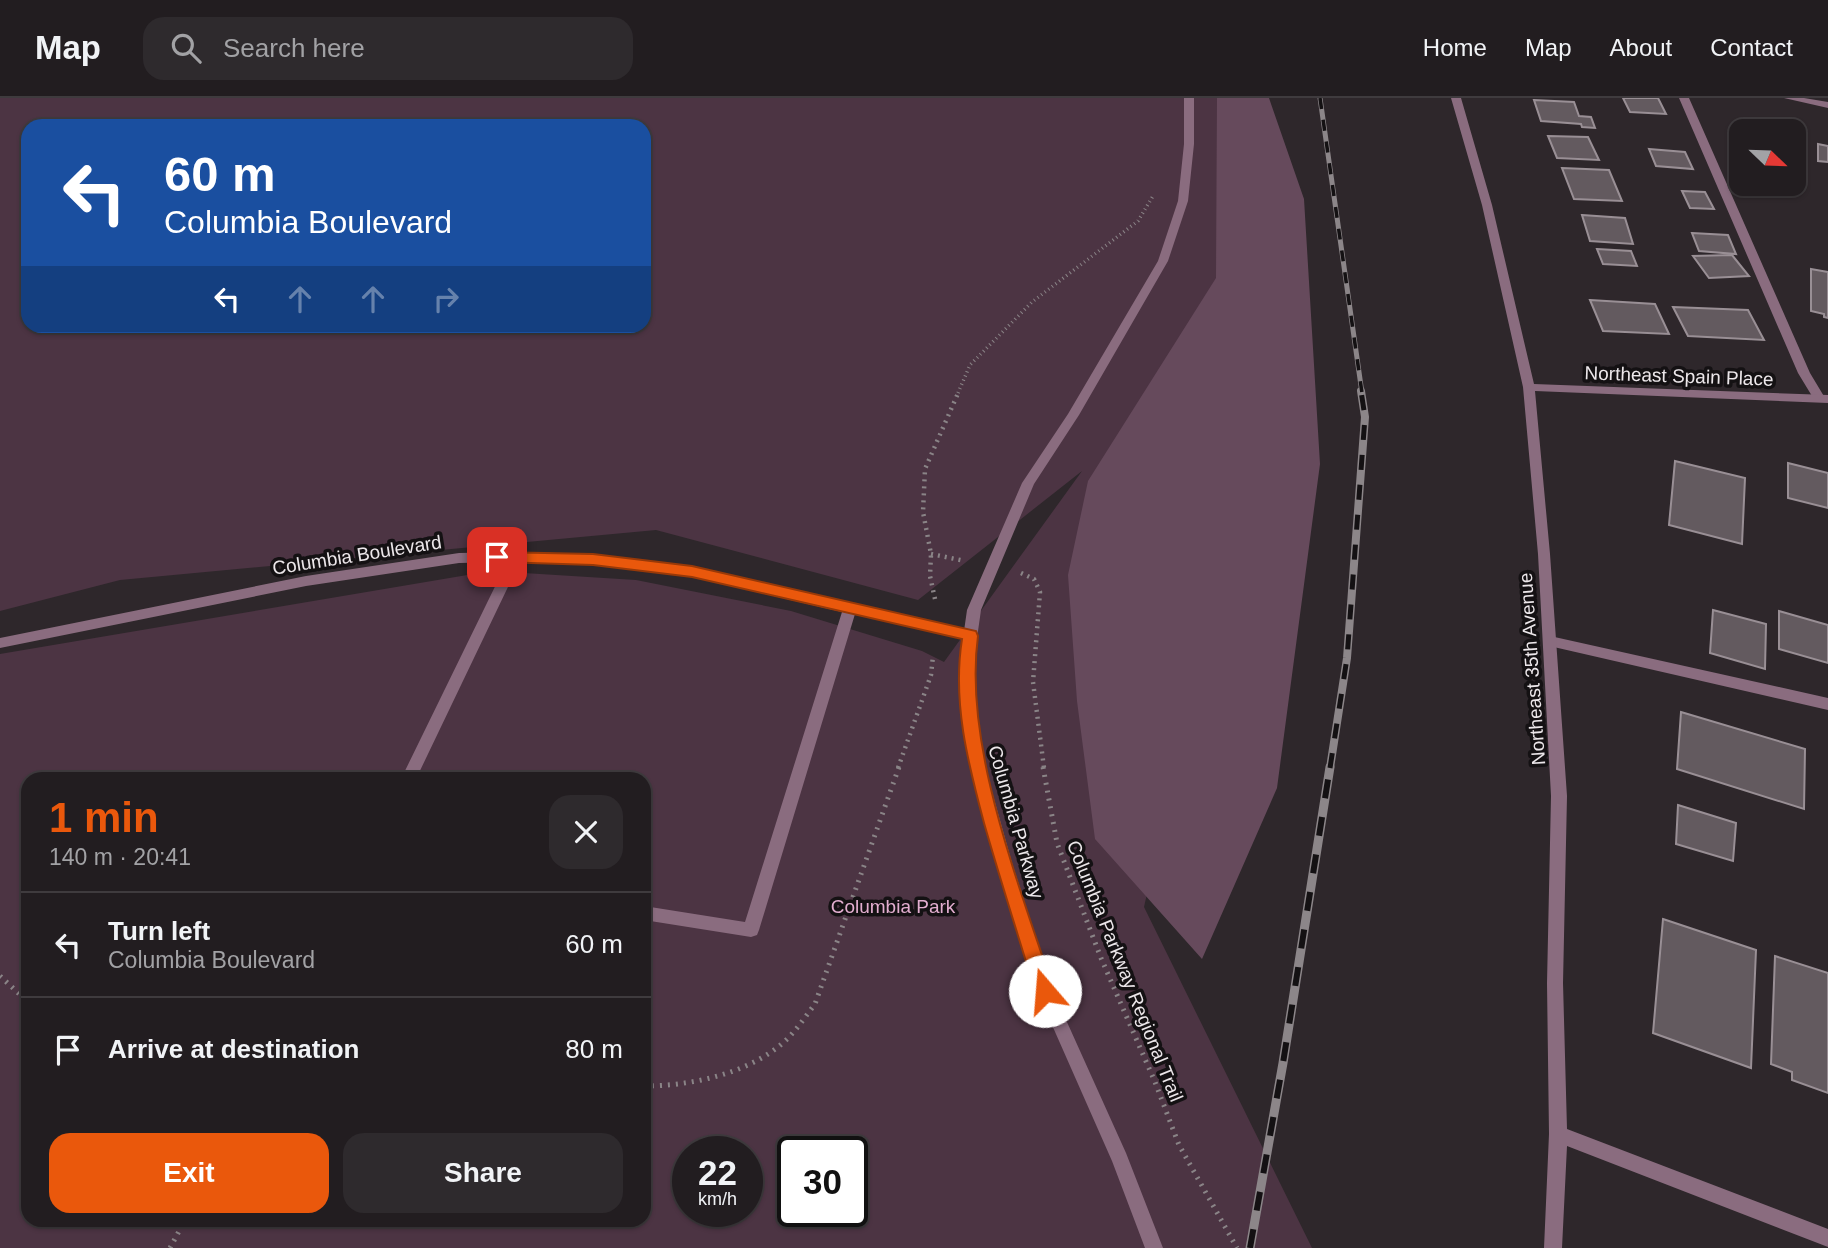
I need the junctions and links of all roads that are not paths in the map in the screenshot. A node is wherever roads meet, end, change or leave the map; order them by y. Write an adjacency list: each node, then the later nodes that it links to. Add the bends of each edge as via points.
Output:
1 (1189, 98): 10 (street, Columbia Parkway, via 1183,201 1163,261 1028,483 974,610)
2 (1456, 98): 6 (street, Northeast 35th Avenue, via 1487,205)
3 (1684, 98): 7 (street, via 1804,373)
4 (1789, 98): 5 (street)
5 (1828, 105)
6 (1529, 387): 7 (street, Northeast Spain Place); 11 (street, Northeast 35th Avenue)
7 (1824, 398)
8 (516, 557): 9 (street, Columbia Boulevard, via 593,559 692,572); 12 (street, Columbia Boulevard, via 459,558 306,581); 14 (street)
9 (850, 608): 10 (street, Columbia Boulevard); 15 (street, via 751,930)
10 (970, 636): 18 (street, Columbia Parkway, via 966,666 973,749 1004,863 1045,991)
11 (1549, 641): 13 (street); 16 (street, Northeast 35th Avenue, via 1559,796)
12 (0, 643)
13 (1828, 705)
14 (411, 772)
15 (651, 914)
16 (1558, 1135): 17 (street); 19 (street, Northeast 35th Avenue)
17 (1828, 1238)
18 (1154, 1248)
19 (1553, 1248)

